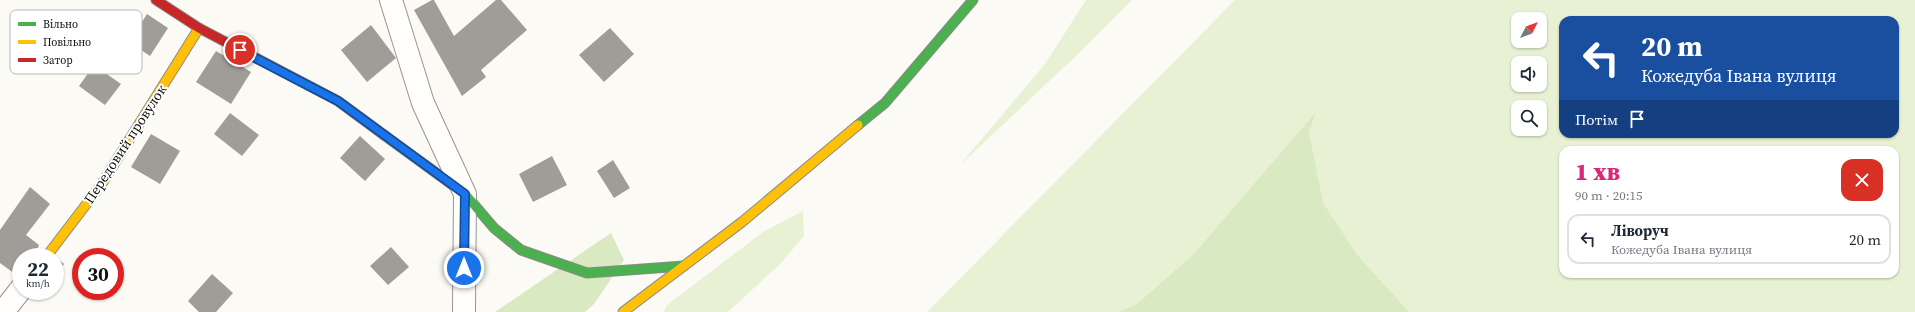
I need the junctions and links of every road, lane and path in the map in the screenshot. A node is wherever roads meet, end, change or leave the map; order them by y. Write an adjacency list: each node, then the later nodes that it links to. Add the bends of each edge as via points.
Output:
1 (156, 0): 4 (street)
2 (391, 0): 5 (street, via 423,104)
3 (973, 0): 7 (street, via 885,103 742,222)
4 (198, 28): 5 (street, via 338,101); 6 (street, Передовий провулок, via 101,185)
5 (465, 194): 7 (street, via 494,228 522,250 587,273); 10 (street)
6 (53, 248)
7 (684, 266): 11 (street)
8 (13, 300): 9 (street)
9 (4, 312)
10 (464, 312)
11 (623, 312)

